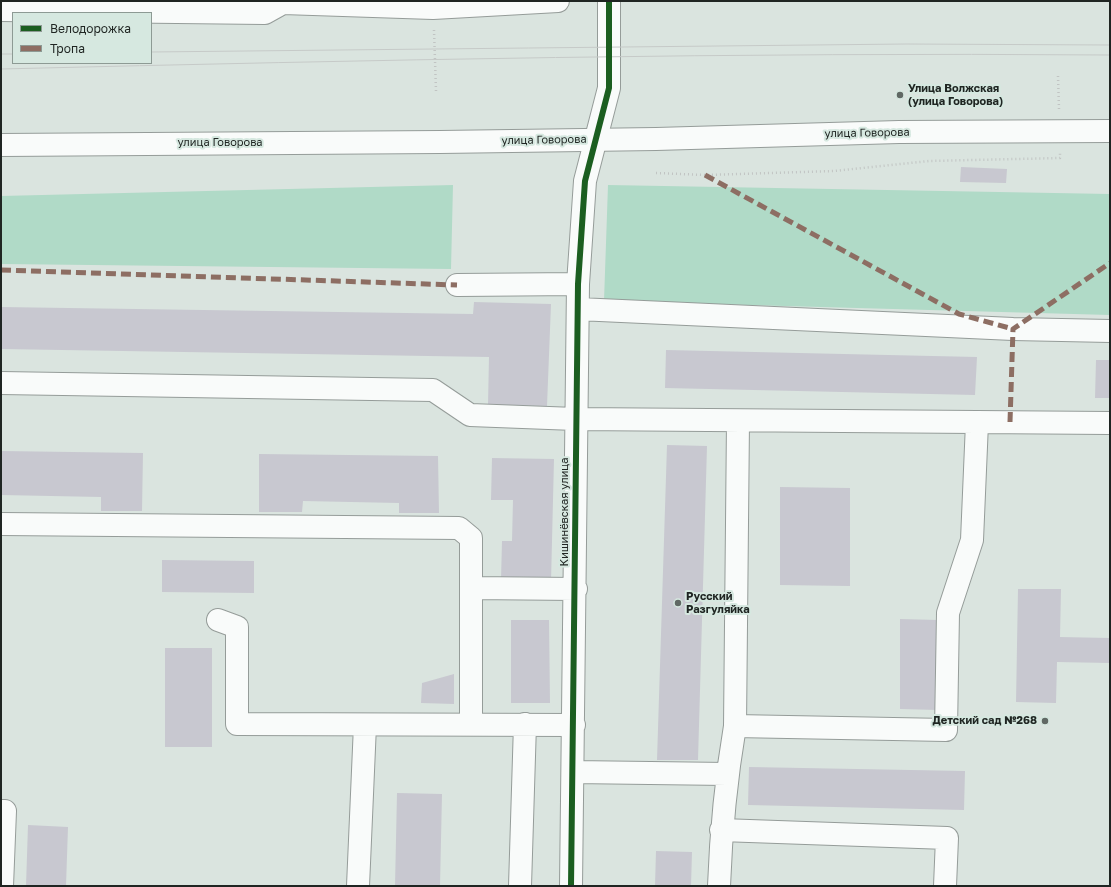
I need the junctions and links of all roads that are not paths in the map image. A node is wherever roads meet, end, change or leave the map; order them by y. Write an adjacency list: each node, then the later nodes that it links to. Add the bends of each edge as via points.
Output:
1 (558, 1): 4 (main road, via 433,8)
2 (609, 1): 7 (main road, Кишинёвская улица, via 609,88)
3 (282, 2): 4 (main road); 5 (main road, via 265,13)
4 (326, 2)
5 (1, 10)
6 (1110, 131): 7 (main road, улица Говорова, via 899,132)
7 (595, 139): 8 (main road, улица Говорова); 9 (main road, Кишинёвская улица, via 584,181)
8 (1, 145)
9 (578, 284): 10 (main road); 11 (main road, Кишинёвская улица)
10 (457, 285)
11 (578, 309): 12 (main road, via 1013,329); 14 (main road, Кишинёвская улица)
12 (1110, 331)
13 (1, 383): 14 (main road, via 433,390 470,415)
14 (575, 419): 15 (main road); 20 (main road, Кишинёвская улица)
15 (738, 420): 16 (main road); 26 (main road)
16 (977, 423): 17 (main road); 26 (main road, via 972,540 948,613 946,730)
17 (1110, 423)
18 (1, 524): 19 (main road, via 459,528 471,538)
19 (471, 588): 20 (main road); 22 (main road)
20 (576, 589): 25 (main road, Кишинёвская улица)
21 (218, 620): 24 (main road, via 237,627 237,724)
22 (471, 724): 23 (main road); 24 (main road)
23 (525, 724): 25 (main road); 33 (main road)
24 (365, 725): 32 (main road)
25 (574, 725): 27 (main road, Кишинёвская улица)
26 (735, 726): 28 (main road)
27 (574, 772): 28 (main road); 34 (main road, Кишинёвская улица)
28 (727, 774): 30 (main road)
29 (1, 811): 31 (main road, via 4,812)
30 (721, 830): 35 (main road); 36 (main road, via 947,838)
31 (2, 886)
32 (358, 886)
33 (520, 886)
34 (571, 886)
35 (719, 886)
36 (945, 886)

